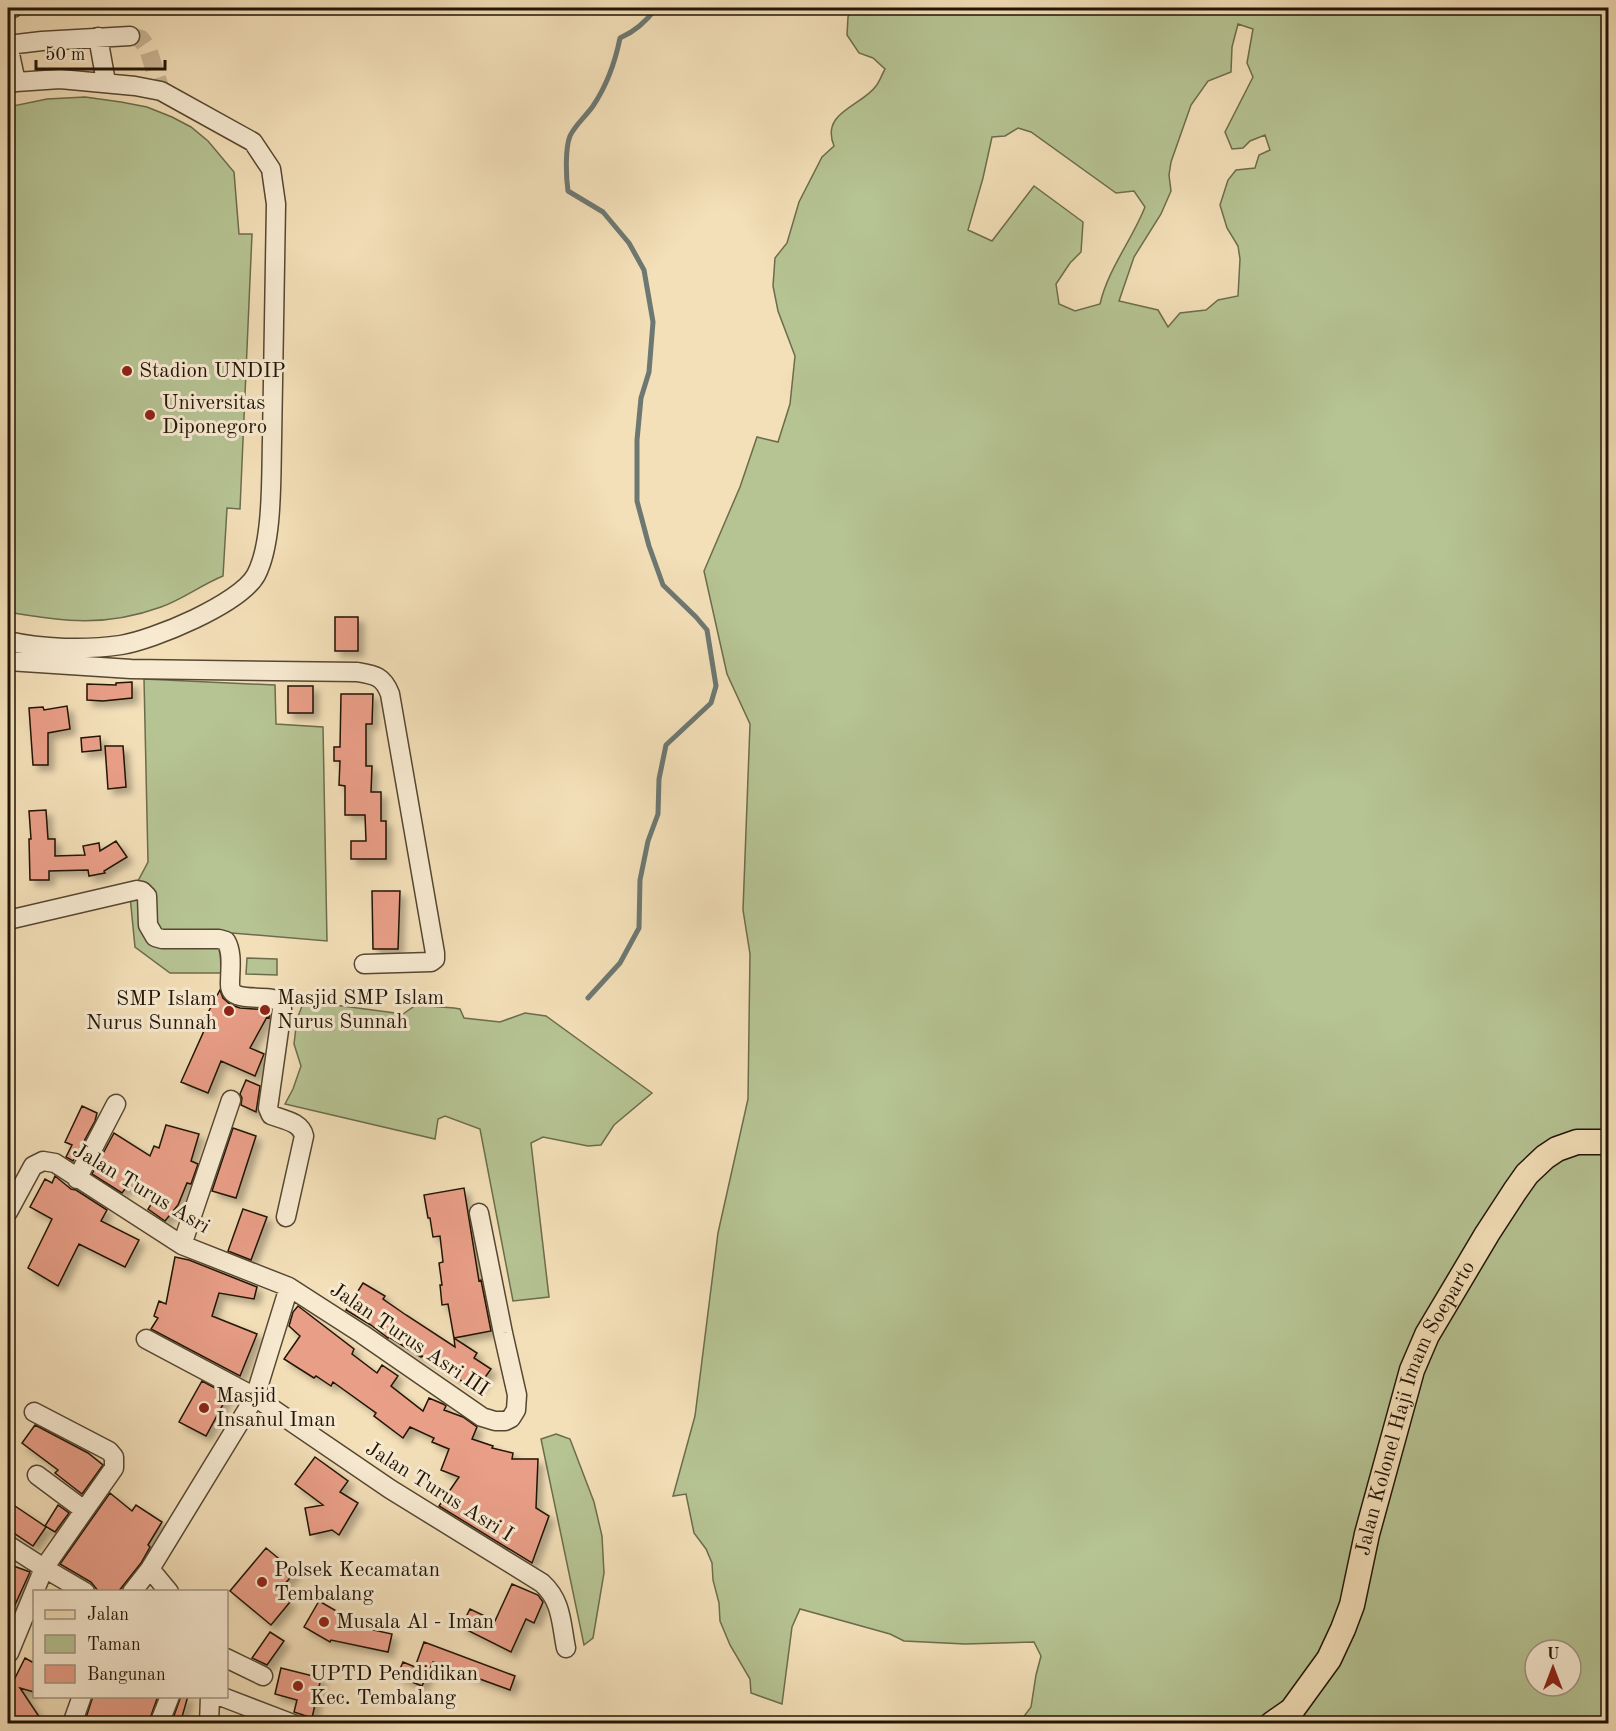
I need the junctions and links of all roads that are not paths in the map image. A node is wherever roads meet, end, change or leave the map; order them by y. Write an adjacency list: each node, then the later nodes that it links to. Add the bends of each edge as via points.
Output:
1 (13, 8): 2 (street)
2 (8, 9)
3 (130, 36): 4 (street)
4 (98, 37): 5 (street); 6 (street)
5 (8, 45): 7 (street)
6 (106, 82): 7 (street, via 60,79); 8 (street, via 161,91 253,141 271,169 276,204 276,262 266,545 255,577 244,589 178,627 122,645 45,647)
7 (12, 83)
8 (8, 640)
9 (8, 661): 11 (street, via 131,669 357,672 386,683 435,958 431,962)
10 (8, 920): 18 (street, via 137,890 147,896 148,925 155,937 226,941 230,948 230,989 234,995 274,998 282,1009 268,1108 272,1115 297,1125 304,1136)
11 (364, 964)
12 (231, 1100): 19 (street)
13 (116, 1104): 15 (street)
14 (1608, 1142): 46 (main road, Jalan Kolonel Haji Imam Soeparto, via 1577,1142 1557,1149 1527,1174 1427,1335 1412,1370 1343,1629 1329,1659 1292,1710)
15 (77, 1179): 16 (street, Jalan Turus Asri, via 55,1163 43,1161 33,1166); 19 (street, Jalan Turus Asri)
16 (8, 1212)
17 (479, 1213): 20 (street, Jalan Turus Asri III, via 517,1395 516,1410 505,1421 483,1417)
18 (286, 1217)
19 (182, 1245): 20 (street, Jalan Turus Asri)
20 (289, 1287): 22 (street)
21 (146, 1339): 22 (street, Jalan Turus Asri I)
22 (255, 1397): 28 (street); 34 (street, Jalan Turus Asri I, via 390,1489 542,1583 557,1602)
23 (34, 1412): 25 (street, via 114,1457 114,1468)
24 (37, 1474): 25 (street)
25 (84, 1510): 27 (street)
26 (8, 1545): 27 (street)
27 (44, 1568): 29 (street); 30 (street)
28 (150, 1569): 31 (street); 32 (street)
29 (35, 1590)
30 (82, 1590)
31 (134, 1590)
32 (167, 1590)
33 (33, 1595): 35 (street)
34 (566, 1648)
35 (9, 1653)
36 (228, 1659): 37 (street)
37 (263, 1676)
38 (81, 1698): 42 (street)
39 (169, 1698): 43 (street)
40 (210, 1698): 44 (street)
41 (225, 1698): 45 (street)
42 (72, 1724)
43 (159, 1724)
44 (209, 1724)
45 (293, 1724)
46 (1272, 1724)

